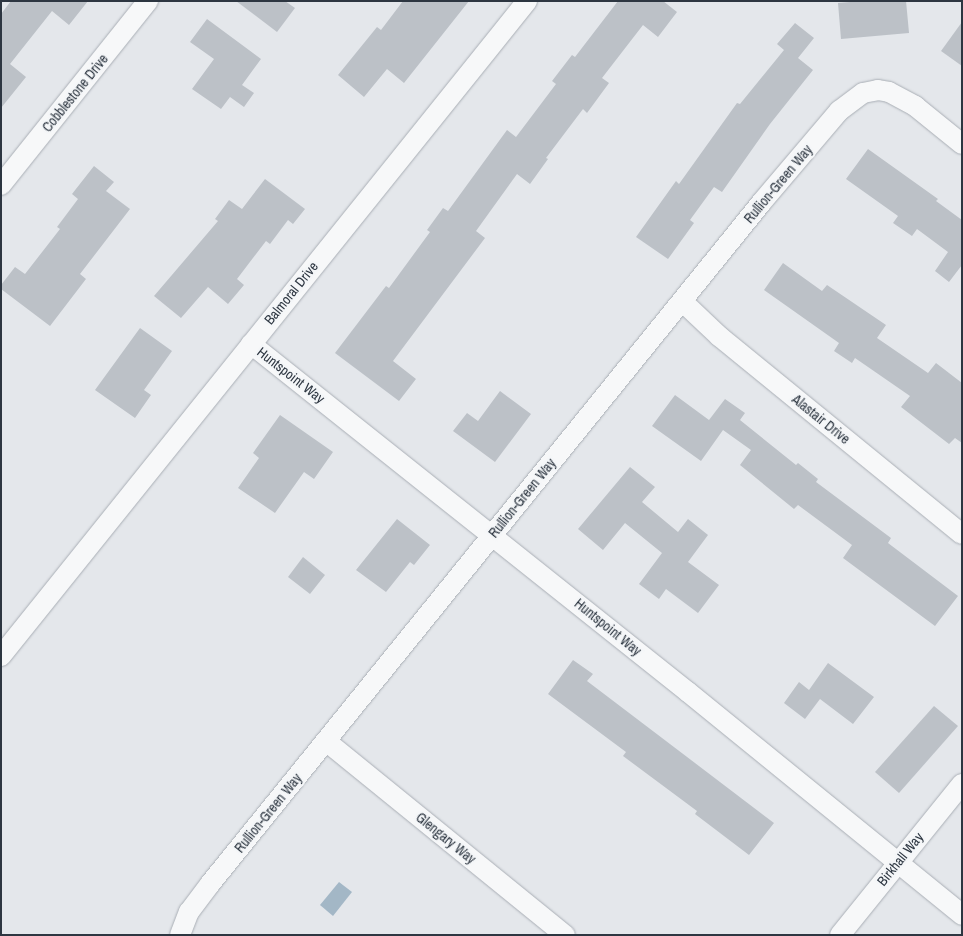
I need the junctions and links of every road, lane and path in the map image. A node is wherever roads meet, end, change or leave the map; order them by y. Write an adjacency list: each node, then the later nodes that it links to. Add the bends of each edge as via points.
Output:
1 (148, 1): 4 (street, Cobblestone Drive)
2 (527, 1): 6 (street, Balmoral Drive)
3 (962, 144): 5 (street, Rullion-Green Way, via 915,106 889,92 864,93 839,111)
4 (1, 185)
5 (683, 302): 7 (street, Rullion-Green Way); 8 (street, Alastair Drive, via 719,336)
6 (251, 344): 7 (street, Huntspoint Way); 9 (street, Balmoral Drive)
7 (492, 534): 10 (street, Rullion-Green Way); 12 (street, Huntspoint Way)
8 (962, 534)
9 (1, 656)
10 (326, 741): 14 (street, Rullion-Green Way, via 210,884 189,912); 15 (street, Glengary Way)
11 (962, 784): 12 (street, Birkhall Way)
12 (897, 863): 13 (street, Huntspoint Way); 16 (street, Birkhall Way)
13 (962, 915)
14 (180, 935)
15 (565, 935)
16 (840, 935)

